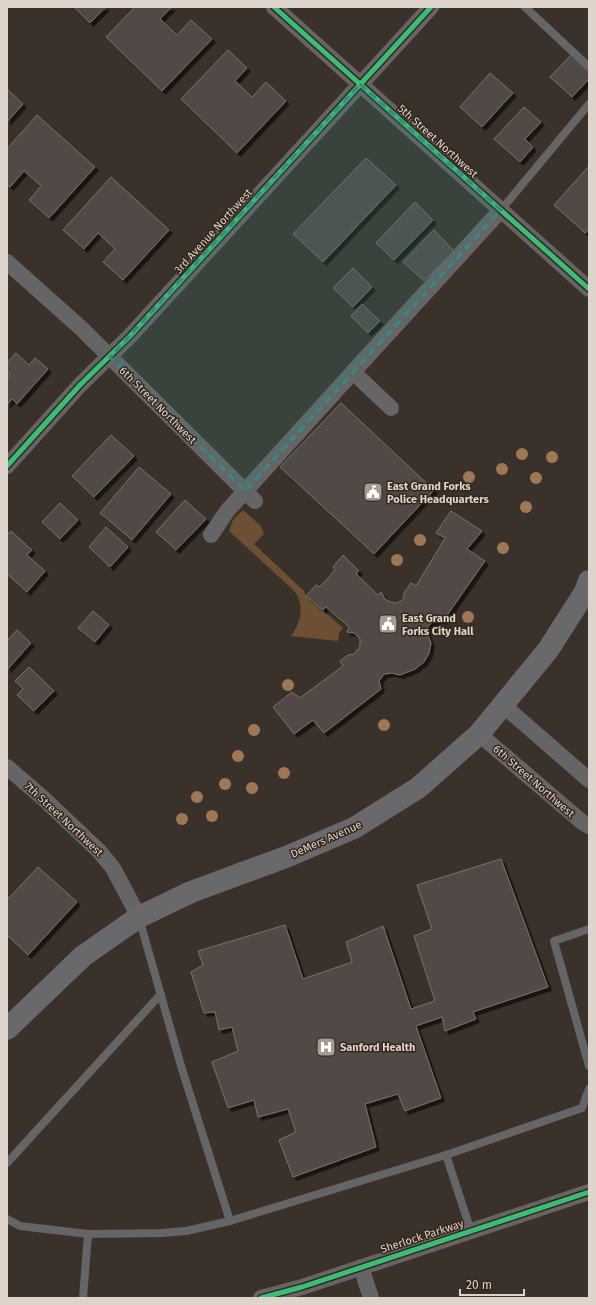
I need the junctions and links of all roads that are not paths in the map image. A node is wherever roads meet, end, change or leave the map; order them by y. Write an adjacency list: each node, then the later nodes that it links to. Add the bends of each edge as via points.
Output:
1 (274, 7): 5 (street, 5th Street Northwest)
2 (431, 7): 5 (street, 3rd Avenue Northwest)
3 (525, 7): 4 (lane)
4 (589, 67)
5 (360, 84): 7 (street, 5th Street Northwest); 10 (street, 3rd Avenue Northwest)
6 (589, 104): 7 (lane)
7 (501, 210): 9 (street, 5th Street Northwest); 11 (street)
8 (7, 262): 10 (street, 6th Street Northwest)
9 (589, 289)
10 (110, 357): 13 (street, 3rd Avenue Northwest, via 80,385); 14 (street, 6th Street Northwest)
11 (353, 372): 12 (street); 14 (street)
12 (391, 408)
13 (7, 466)
14 (250, 496): 15 (street, via 227,511)
15 (211, 535)
16 (589, 581): 17 (main road, DeMers Avenue, via 585,592 548,650)
17 (503, 705): 18 (main road, DeMers Avenue); 20 (street)
18 (479, 734): 21 (street, 6th Street Northwest); 22 (main road, DeMers Avenue, via 418,788 354,828 286,857 191,892)
19 (7, 767): 22 (street, 7th Street Northwest, via 99,851 113,868)
20 (589, 780)
21 (589, 826)
22 (139, 917): 24 (lane); 25 (main road, DeMers Avenue, via 83,956)
23 (589, 929): 26 (lane, via 554,941)
24 (161, 994): 29 (lane); 32 (lane)
25 (7, 1029)
26 (589, 1066)
27 (589, 1089): 28 (lane, via 582,1108)
28 (446, 1155): 32 (lane); 33 (lane)
29 (7, 1162)
30 (589, 1192): 33 (street, Sherlock Parkway)
31 (7, 1219): 34 (lane, via 20,1226)
32 (230, 1221): 34 (lane, via 186,1231)
33 (471, 1231): 35 (street, Sherlock Parkway)
34 (88, 1234): 36 (lane)
35 (361, 1267): 37 (street, Sherlock Parkway); 38 (street)
36 (83, 1298)
37 (261, 1298)
38 (372, 1298)

